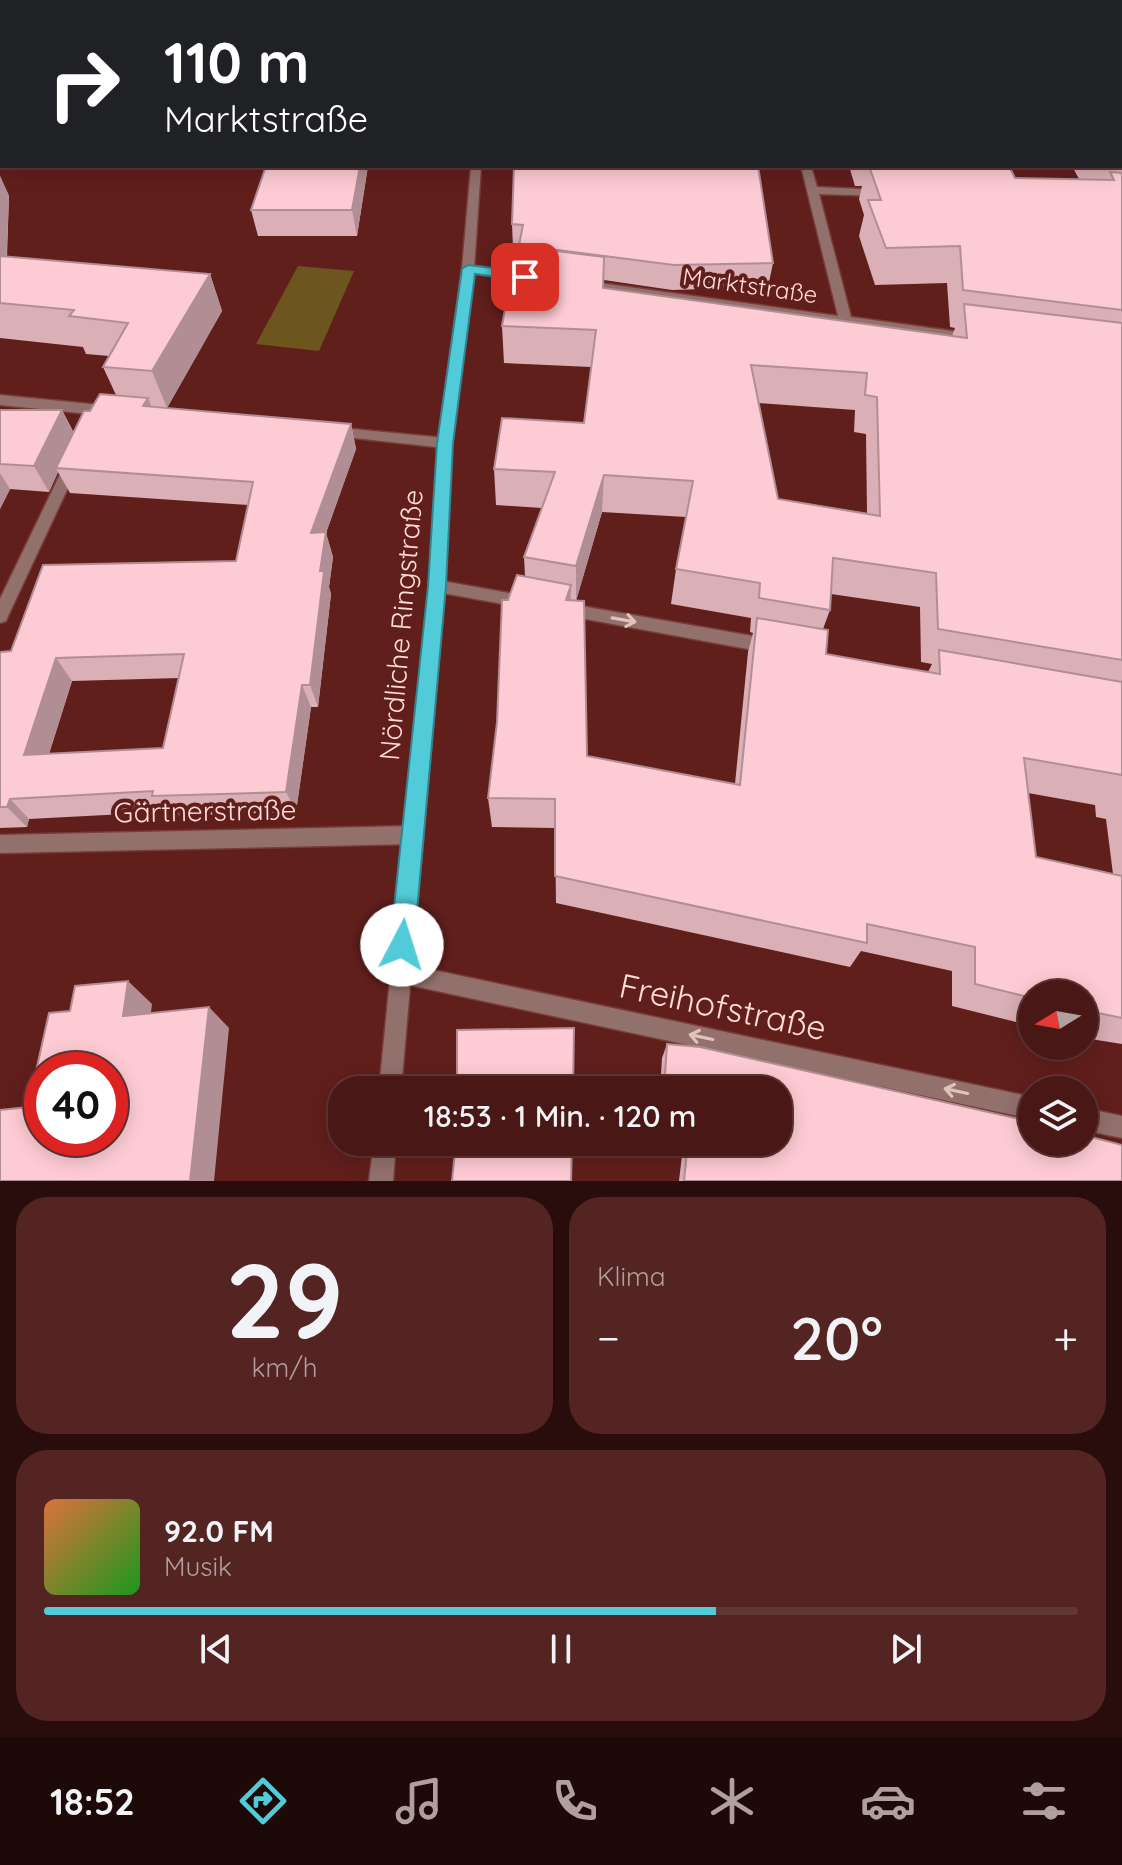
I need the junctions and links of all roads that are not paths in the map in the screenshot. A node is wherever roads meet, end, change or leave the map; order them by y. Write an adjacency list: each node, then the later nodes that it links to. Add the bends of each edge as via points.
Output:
1 (476, 168): 5 (street, Nördliche Ringstraße)
2 (806, 168): 3 (street)
3 (813, 190): 4 (street); 8 (street)
4 (892, 194)
5 (468, 269): 6 (street); 13 (street, Nördliche Ringstraße)
6 (544, 279)
7 (575, 284): 8 (street, Marktstraße)
8 (846, 322): 9 (street, Marktstraße)
9 (985, 340)
10 (0, 400): 11 (street, via 95,417)
11 (128, 413)
12 (311, 430): 13 (street)
13 (445, 443): 15 (street, Nördliche Ringstraße)
14 (79, 451): 16 (street)
15 (437, 586): 17 (street, one-way to 17); 18 (street, Nördliche Ringstraße)
16 (0, 616)
17 (795, 650)
18 (412, 835): 19 (street, Gärtnerstraße); 20 (street, Nördliche Ringstraße)
19 (0, 844)
20 (400, 973): 21 (street, Nördliche Ringstraße); 22 (street, Freihofstraße, one-way to 20)
21 (391, 1076)
22 (1018, 1105)
23 (1098, 1122): 24 (street)
24 (1122, 1127)
25 (384, 1156): 26 (street)
26 (381, 1181)

